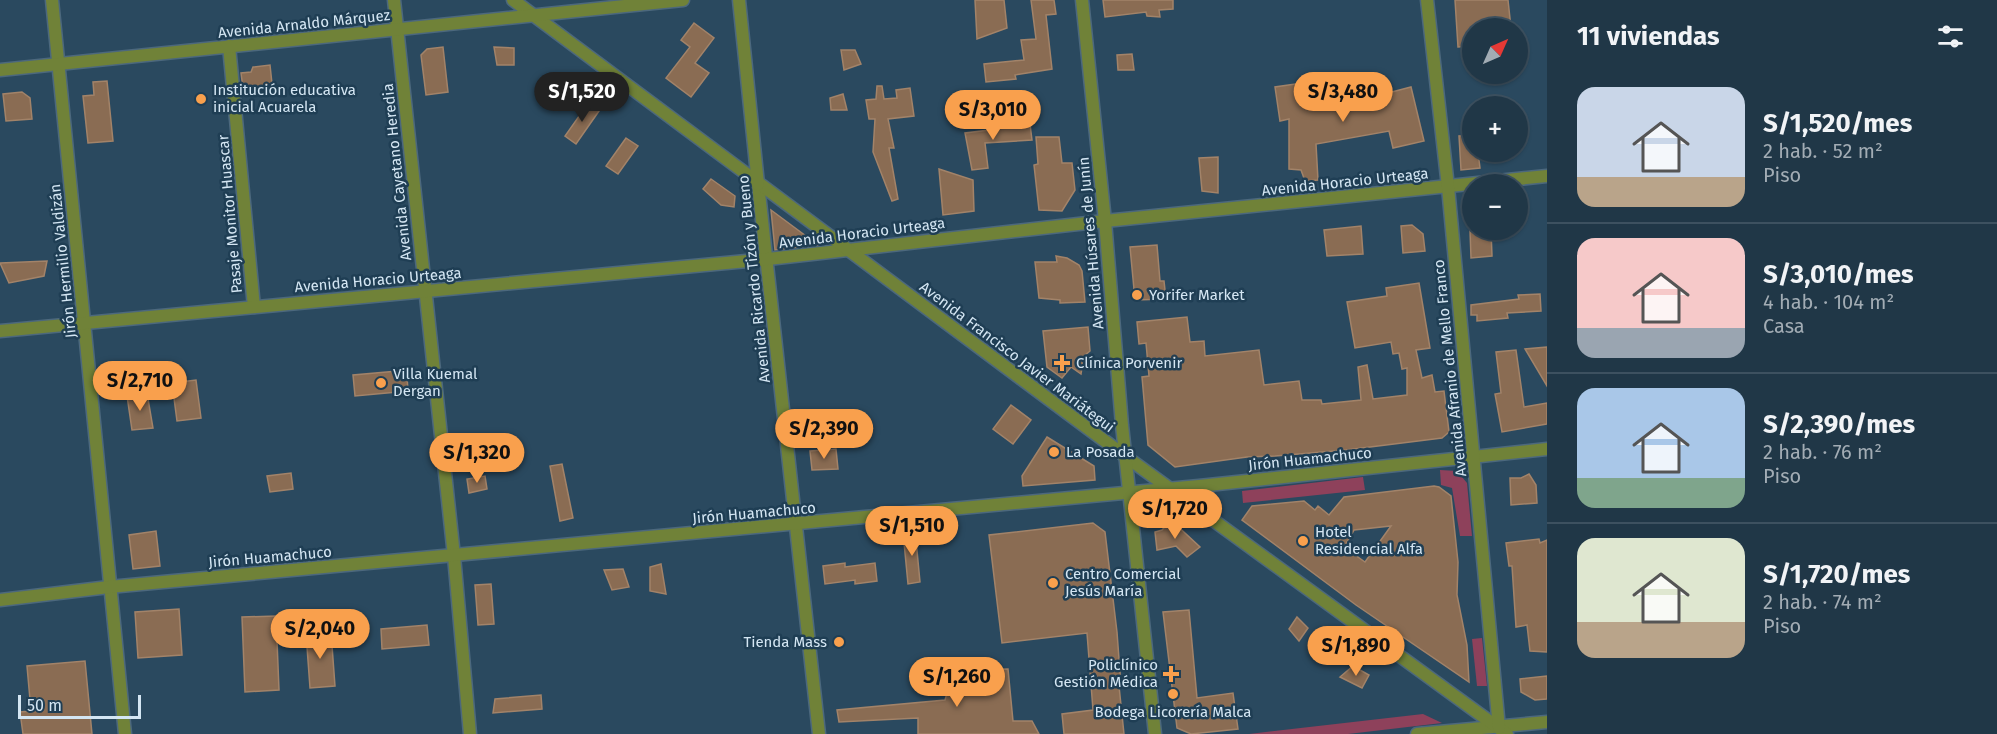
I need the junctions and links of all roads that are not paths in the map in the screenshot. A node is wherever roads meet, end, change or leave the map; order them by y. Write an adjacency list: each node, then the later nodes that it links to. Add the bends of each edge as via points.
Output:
1 (52, 0): 11 (street, Jirón Hermilio Valdizán)
2 (394, 0): 9 (street, Avenida Cayetano Heredia)
3 (513, 0): 8 (street, Avenida Francisco Javier Mariátegui)
4 (683, 0): 8 (street, Avenida Arnaldo Márquez)
5 (740, 0): 14 (street, Avenida Ricardo Tizón y Bueno)
6 (1082, 0): 16 (street, Avenida Húsares de Junín)
7 (1427, 0): 15 (street, Avenida Afranio de Mello Franco)
8 (533, 15): 9 (street, Avenida Arnaldo Márquez); 14 (street, Avenida Francisco Javier Mariátegui)
9 (398, 29): 10 (street, Avenida Arnaldo Márquez); 19 (street, Avenida Cayetano Heredia)
10 (229, 46): 11 (street, Avenida Arnaldo Márquez); 20 (street, Pasaje Monitor Huascar)
11 (59, 63): 12 (street, Avenida Arnaldo Márquez); 21 (street, Jirón Hermilio Valdizán)
12 (0, 69)
13 (1547, 176): 15 (street, Avenida Horacio Urteaga)
14 (758, 184): 17 (street, Avenida Francisco Javier Mariátegui); 18 (street, Avenida Ricardo Tizón y Bueno)
15 (1448, 187): 16 (street, Avenida Horacio Urteaga); 25 (street, Avenida Afranio de Mello Franco)
16 (1105, 221): 17 (street, Avenida Horacio Urteaga); 24 (street, Avenida Húsares de Junín)
17 (847, 249): 18 (street, Avenida Horacio Urteaga); 24 (street, Avenida Francisco Javier Mariátegui)
18 (768, 259): 19 (street, Avenida Horacio Urteaga); 28 (street, Avenida Ricardo Tizón y Bueno)
19 (425, 291): 20 (street, Avenida Horacio Urteaga); 29 (street, Avenida Cayetano Heredia)
20 (254, 307): 21 (street, Avenida Horacio Urteaga)
21 (84, 323): 22 (street, Avenida Horacio Urteaga); 30 (street, Jirón Hermilio Valdizán)
22 (0, 331)
23 (1547, 449): 25 (street, Jirón Huamachuco)
24 (1125, 456): 26 (street, Avenida Francisco Javier Mariátegui); 27 (street, Avenida Húsares de Junín)
25 (1474, 457): 26 (street, Jirón Huamachuco); 33 (street, Avenida Afranio de Mello Franco)
26 (1170, 488): 27 (street, Jirón Huamachuco); 33 (street, Avenida Francisco Javier Mariátegui)
27 (1129, 491): 28 (street, Jirón Huamachuco); 37 (street, Avenida Húsares de Junín)
28 (795, 525): 29 (street, Jirón Huamachuco); 36 (street, Avenida Ricardo Tizón y Bueno)
29 (454, 556): 30 (street, Jirón Huamachuco); 35 (street, Avenida Cayetano Heredia)
30 (109, 587): 31 (street, Jirón Huamachuco); 34 (street, Jirón Hermilio Valdizán)
31 (0, 600)
32 (1547, 722): 33 (street)
33 (1502, 732): 38 (street)
34 (125, 734)
35 (470, 734)
36 (819, 734)
37 (1155, 734)
38 (1417, 734)

